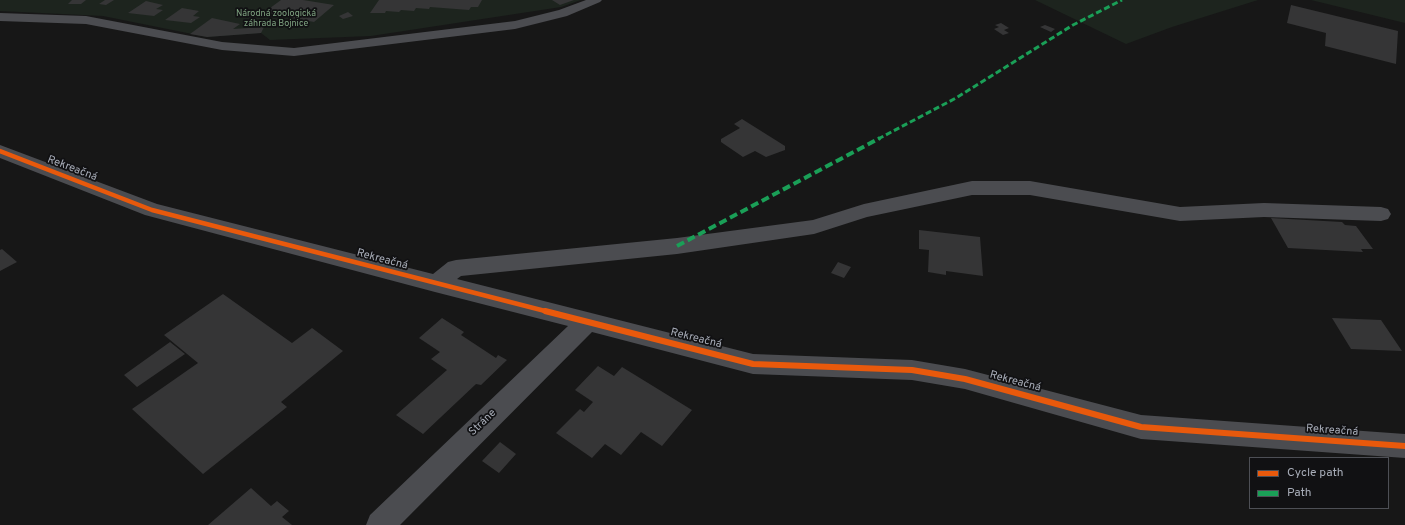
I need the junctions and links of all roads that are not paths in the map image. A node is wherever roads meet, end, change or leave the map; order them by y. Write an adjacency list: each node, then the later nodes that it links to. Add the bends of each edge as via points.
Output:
1 (596, 0): 2 (lane, via 563,13 515,25 294,52 222,46 86,20)
2 (0, 17)
3 (0, 151): 5 (street, Rekreačná, via 152,210)
4 (1382, 214): 5 (street, via 1264,210 1180,214 1030,188 972,188 864,211 814,227 677,246 456,268)
5 (435, 284): 6 (street, Rekreačná)
6 (586, 322): 7 (street, Rekreačná, via 753,364 912,370 966,379 1141,427); 8 (street, Stráne)
7 (1405, 446)
8 (380, 525)

